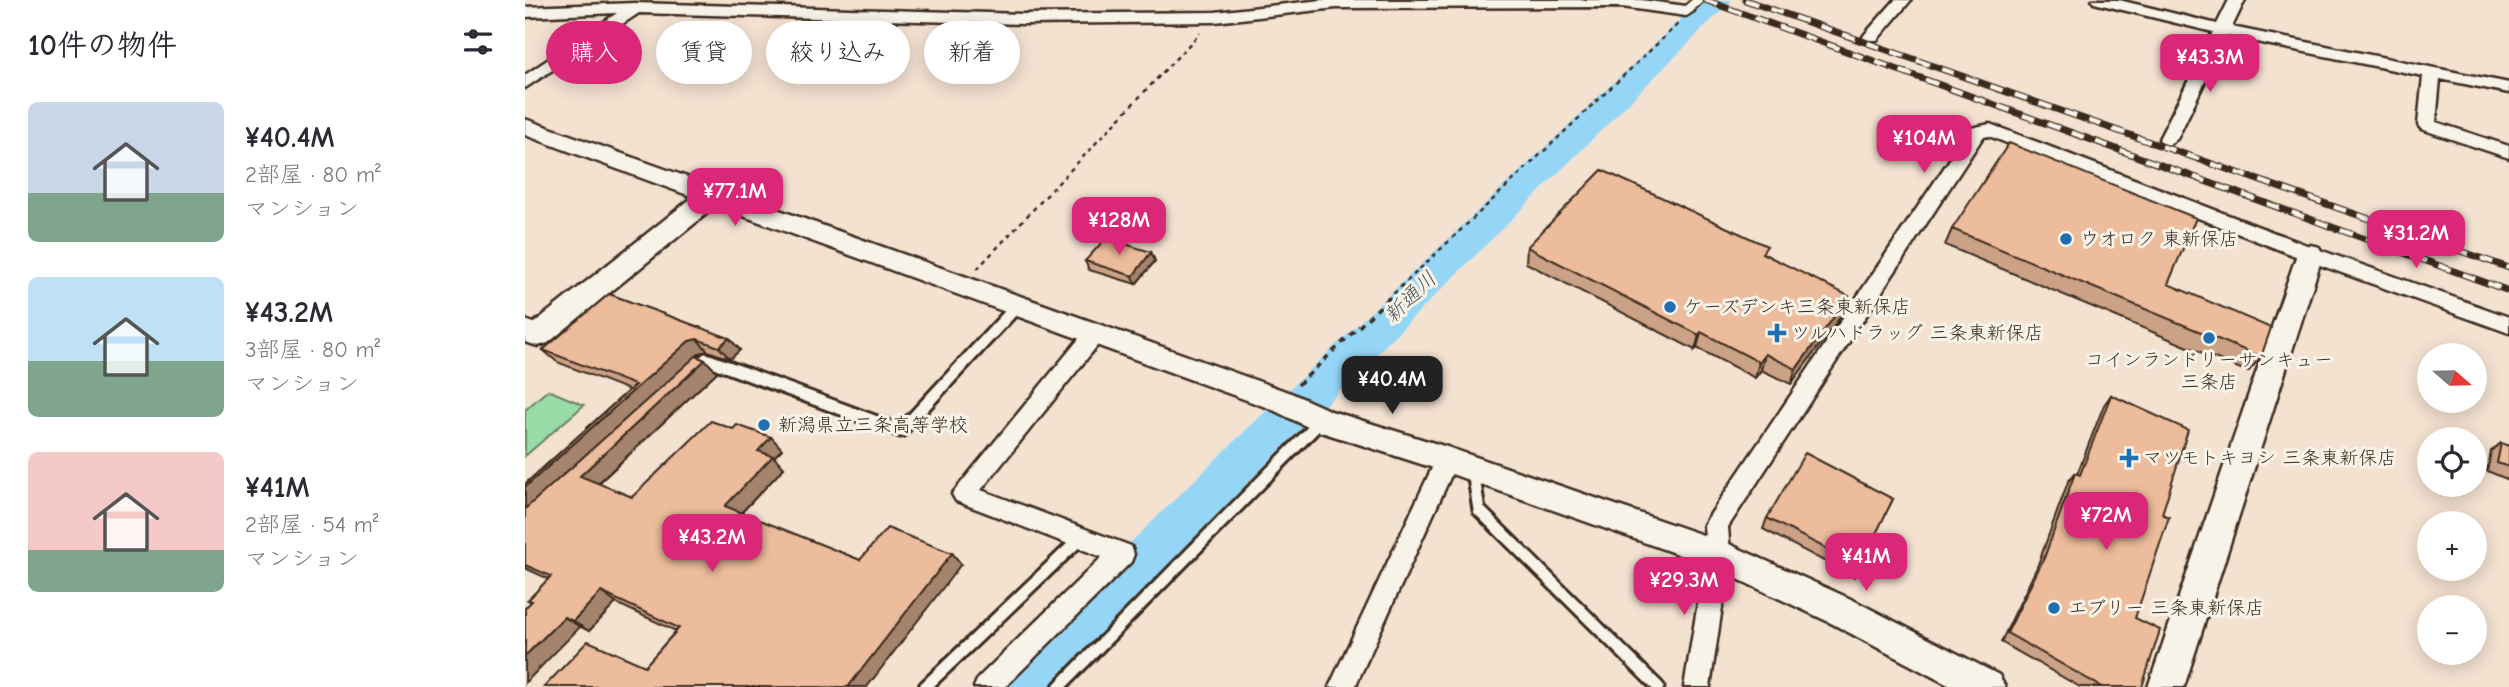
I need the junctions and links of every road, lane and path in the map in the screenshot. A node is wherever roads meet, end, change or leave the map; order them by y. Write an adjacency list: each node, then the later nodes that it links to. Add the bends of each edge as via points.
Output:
1 (1077, 0): 9 (street)
2 (1903, 0): 11 (street)
3 (2100, 0): 10 (street)
4 (2237, 0): 10 (street)
5 (641, 4): 7 (street); 9 (street); 13 (street)
6 (1692, 6): 8 (street, via 1336,3); 26 (path)
7 (525, 12)
8 (1215, 17): 9 (street); 20 (path)
9 (1081, 18)
10 (2223, 30): 12 (street); 16 (street)
11 (1871, 37)
12 (2432, 72): 14 (street); 17 (street, via 2427,125)
13 (525, 83)
14 (2509, 88)
15 (525, 127): 18 (street)
16 (2168, 139)
17 (2509, 152)
18 (713, 195): 20 (street); 23 (street, via 538,335)
19 (2310, 254): 22 (street); 29 (street, via 1990,130 1977,132 1716,525); 37 (street)
20 (961, 286): 21 (street)
21 (1017, 306): 24 (street); 25 (lane, via 901,431 706,359)
22 (2509, 325)
23 (525, 331)
24 (1094, 335): 26 (street); 28 (street, via 964,494)
25 (686, 377)
26 (1300, 410): 27 (street); 32 (lane)
27 (1460, 466): 29 (street); 33 (street); 34 (lane, via 1479,510)
28 (1081, 538): 30 (lane); 31 (street, via 1122,554)
29 (1717, 554): 35 (street); 36 (street, via 1841,611)
30 (925, 687)
31 (987, 687)
32 (1059, 687)
33 (1342, 687)
34 (1658, 687)
35 (1697, 687)
36 (1987, 687)
37 (2166, 687)

